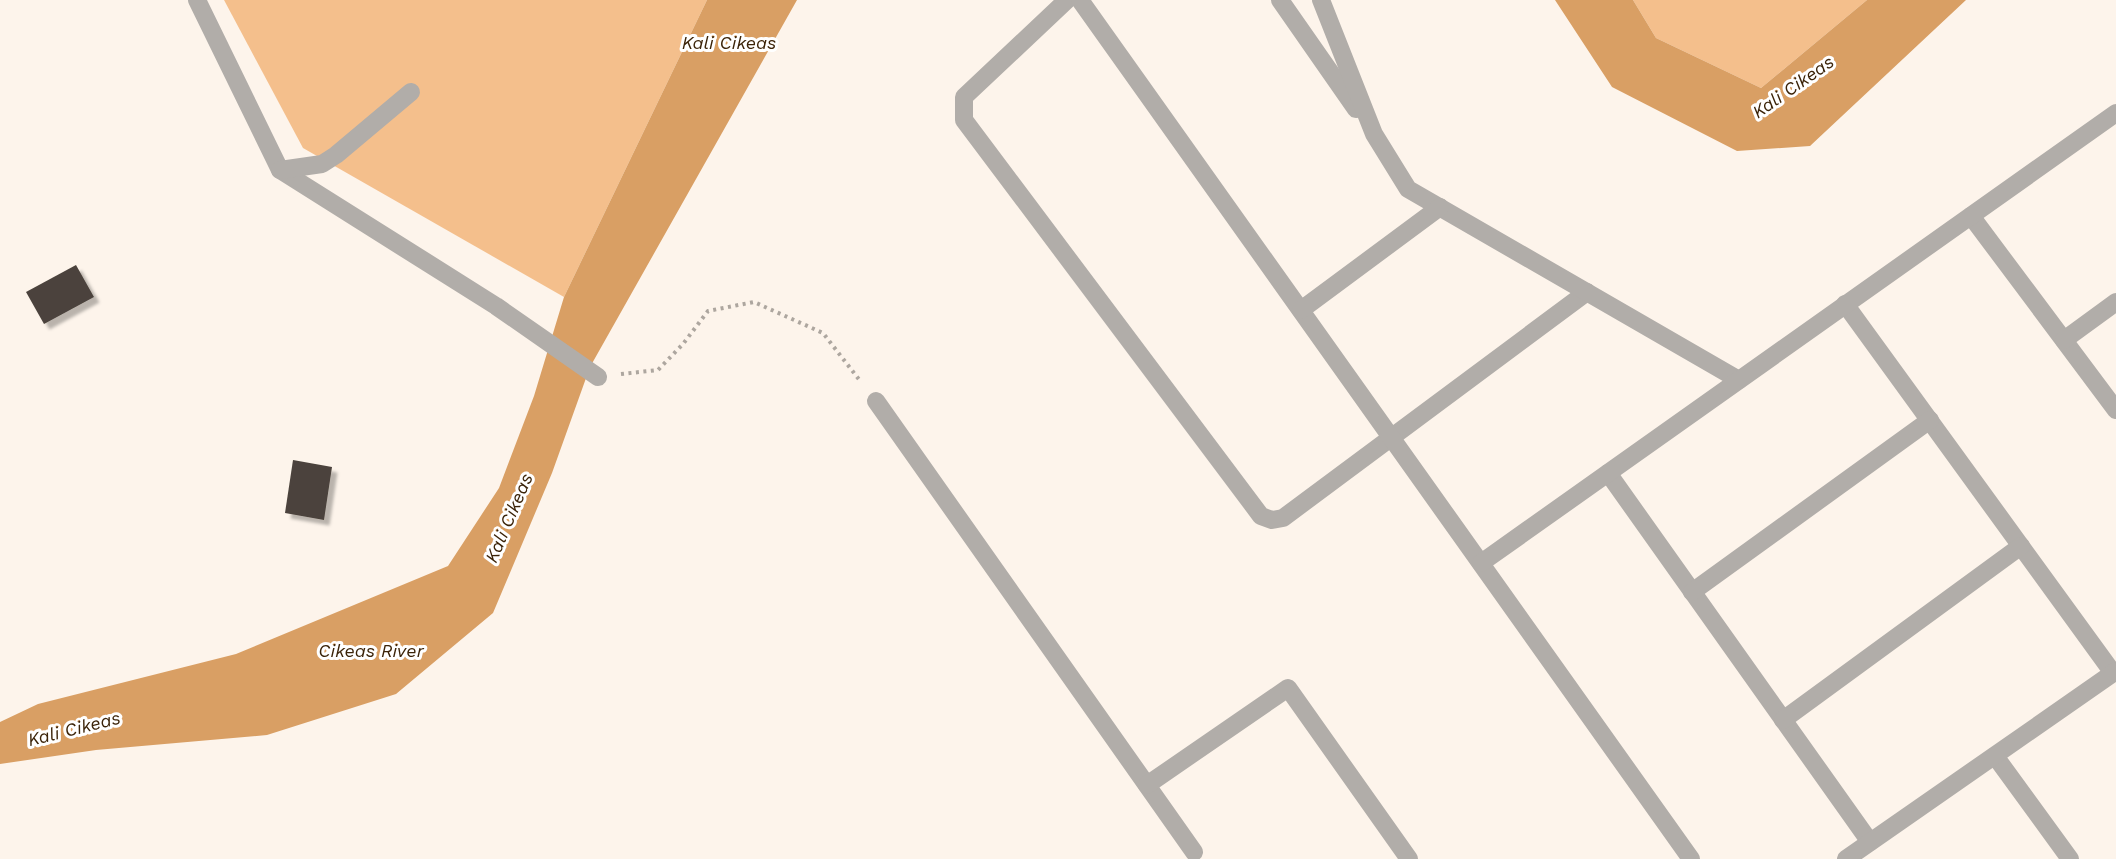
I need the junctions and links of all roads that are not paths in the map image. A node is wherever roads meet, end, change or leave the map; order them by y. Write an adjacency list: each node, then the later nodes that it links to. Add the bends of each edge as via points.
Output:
1 (197, 0): 9 (street)
2 (1068, 0): 22 (street, via 964,97 964,120 1261,516 1283,518)
3 (1080, 0): 15 (street)
4 (1280, 0): 8 (street)
5 (1321, 0): 8 (street)
6 (411, 92): 9 (street, via 322,164)
7 (2116, 112): 11 (street)
8 (1374, 134): 10 (street, via 1408,189)
9 (280, 170): 17 (street, via 496,306)
10 (1440, 207): 12 (street); 15 (street)
11 (1971, 216): 14 (street); 16 (street)
12 (1587, 292): 18 (street); 22 (street)
13 (2116, 302): 16 (street)
14 (1845, 304): 18 (street); 21 (street)
15 (1301, 310): 22 (street)
16 (2064, 340): 20 (street)
17 (598, 377)
18 (1738, 380): 23 (street)
19 (876, 401): 30 (street)
20 (2116, 410)
21 (1929, 420): 24 (street); 26 (street)
22 (1390, 436): 25 (street)
23 (1608, 473): 25 (street); 26 (street)
24 (2021, 546): 27 (street); 28 (street)
25 (1481, 563): 34 (street)
26 (1692, 592): 28 (street)
27 (2115, 672): 29 (street)
28 (1783, 720): 31 (street)
29 (1995, 756): 31 (street); 36 (street)
30 (1147, 785): 32 (street); 33 (street, via 1287,688)
31 (1870, 842): 35 (street)
32 (1193, 857)
33 (1409, 859)
34 (1691, 859)
35 (1846, 859)
36 (2070, 859)

